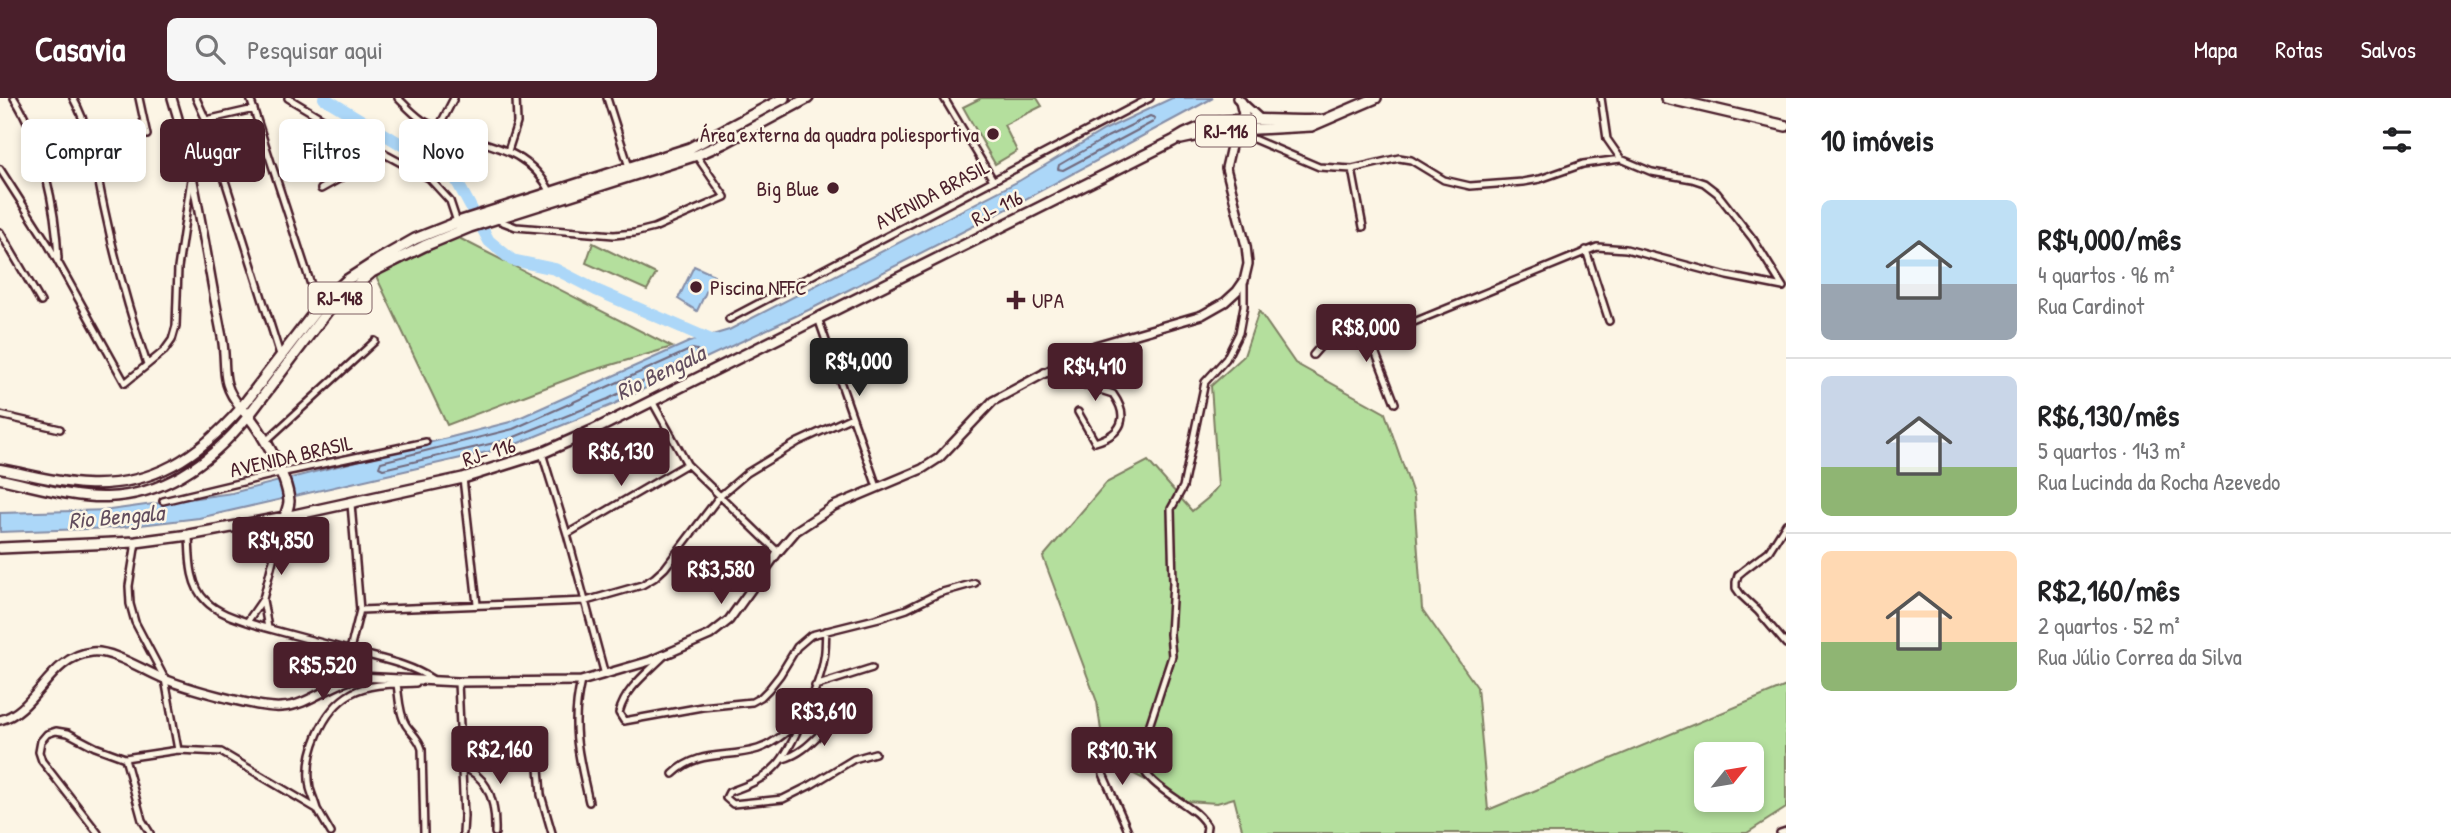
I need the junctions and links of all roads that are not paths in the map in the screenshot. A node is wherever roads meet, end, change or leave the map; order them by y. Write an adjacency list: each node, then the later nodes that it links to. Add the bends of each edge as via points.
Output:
1 (14, 98): 55 (street, via 30,129 54,213)
2 (73, 98): 67 (street, via 90,137 114,253)
3 (139, 98): 34 (street)
4 (172, 98): 23 (street)
5 (196, 98): 24 (street)
6 (250, 98): 20 (street)
7 (288, 98): 26 (street)
8 (398, 98): 27 (street)
9 (454, 98): 28 (street)
10 (516, 98): 37 (street, via 517,123)
11 (607, 98): 40 (street)
12 (784, 98): 36 (main road)
13 (808, 98): 36 (main road, via 724,143)
14 (944, 98): 43 (street)
15 (1150, 98): 43 (street, AVENIDA BRASIL)
16 (1376, 98): 29 (main road, RJ-116)
17 (1601, 98): 39 (street, via 1607,139)
18 (1666, 98): 31 (main road)
19 (1239, 100): 21 (main road); 22 (street); 30 (main road)
20 (254, 109): 25 (street); 59 (street, via 314,294)
21 (1243, 118): 22 (main road, RJ-116); 30 (main road, via 1235,127)
22 (1259, 118): 29 (main road, RJ-116); 32 (main road)
23 (177, 119)
24 (206, 119)
25 (210, 119)
26 (323, 119)
27 (421, 119)
28 (443, 119)
29 (1325, 120): 32 (main road, RJ- 116 / RJ-116)
30 (1224, 126): 33 (main road, RJ- 116 / RJ-116); 61 (main road, RJ- 116 / RJ-116, via 1172,141)
31 (1786, 126)
32 (1280, 128): 33 (main road, RJ- 116 / RJ-116)
33 (1239, 133): 42 (street, via 1319,167); 56 (street, via 1226,168 1246,246)
34 (147, 135)
35 (488, 145): 37 (street)
36 (693, 151): 40 (main road); 49 (main road); 50 (street, via 725,197 654,228 614,235 516,227)
37 (508, 152): 49 (street, via 539,171)
38 (385, 153): 51 (street, via 429,178)
39 (1621, 159): 42 (street, via 1583,164 1541,179 1470,186 1444,180 1411,160); 57 (street, via 1652,172 1704,183 1717,193)
40 (629, 167): 49 (main road)
41 (0, 169): 55 (street)
42 (1352, 169): 52 (street)
43 (993, 180): 62 (street, AVENIDA BRASIL)
44 (190, 182): 67 (street, via 178,268 176,326 164,351)
45 (192, 182): 71 (street, via 222,339 226,385)
46 (226, 182): 66 (street)
47 (333, 182): 48 (street)
48 (321, 189)
49 (552, 196): 50 (main road)
50 (486, 217): 51 (main road)
51 (464, 224): 59 (main road, RJ-148, via 415,239 378,260 347,280)
52 (1363, 227)
53 (0, 232): 58 (street)
54 (1586, 250): 57 (street, via 1626,249); 60 (street, via 1415,322); 63 (street)
55 (58, 263): 67 (street, via 125,383)
56 (1244, 281): 68 (street, via 1225,302 1202,315 1095,346); 137 (street, via 1239,332 1226,359 1205,382 1189,465 1171,509 1172,656 1139,757 1143,770 1195,811 1207,826)
57 (1785, 288)
58 (41, 302)
59 (324, 307): 66 (main road, RJ-148)
60 (1361, 315): 65 (street, via 1333,332); 70 (street)
61 (818, 318): 69 (main road, RJ- 116 / RJ-116); 75 (street)
62 (729, 319)
63 (1609, 321)
64 (375, 341): 77 (street)
65 (1313, 355)
66 (283, 361): 71 (main road, RJ-148); 74 (main road, RJ-148)
67 (147, 364)
68 (1044, 372): 72 (street, via 1113,394 1123,419 1118,430 1095,442); 85 (street, via 993,401 939,458)
69 (652, 401): 79 (main road, RJ- 116 / RJ-116); 80 (street)
70 (1395, 403)
71 (241, 408): 74 (main road); 81 (main road, RJ-148, via 222,430 175,466 133,480 111,484 62,481)
72 (1078, 412)
73 (0, 415): 76 (street)
74 (249, 415): 77 (main road); 84 (main road, RJ-148, via 197,467 149,490 87,496)
75 (852, 416): 85 (street); 86 (street, via 771,457)
76 (60, 429)
77 (266, 441): 82 (main road)
78 (426, 442): 82 (street, AVENIDA BRASIL)
79 (542, 453): 83 (main road, RJ- 116 / RJ-116); 91 (street)
80 (687, 464): 86 (street); 91 (street)
81 (0, 468)
82 (281, 476): 87 (street, AVENIDA BRASIL); 89 (main road, via 289,502)
83 (463, 478): 88 (main road, RJ- 116 / RJ-116); 99 (street)
84 (0, 479)
85 (877, 486): 95 (street, via 815,517)
86 (719, 497): 95 (street); 98 (street, via 654,578)
87 (163, 501)
88 (351, 504): 89 (main road, RJ- 116 / RJ-116); 100 (street)
89 (285, 517): 92 (main road, RJ- 116 / RJ-116); 97 (street)
90 (1786, 524): 104 (street, via 1769,551 1738,575 1736,582 1741,595)
91 (568, 534): 98 (street)
92 (189, 535): 93 (main road, RJ- 116 / RJ-116); 101 (street, via 191,567 205,601)
93 (136, 542): 94 (main road, RJ- 116 / RJ-116); 109 (street, via 130,604)
94 (0, 548)
95 (778, 552): 106 (street, via 729,620 710,635)
96 (975, 583): 103 (street, via 939,593 907,609)
97 (263, 599): 101 (street); 102 (street)
98 (586, 601): 99 (street); 108 (street)
99 (477, 604): 100 (street)
100 (360, 610): 105 (street)
101 (247, 622): 102 (street)
102 (268, 628): 105 (street)
103 (826, 631): 106 (street, via 804,640 780,675 752,702 624,721 619,713 622,702); 114 (street)
104 (1786, 645)
105 (350, 650): 110 (street, via 410,667)
106 (665, 655): 108 (street)
107 (872, 668): 114 (street)
108 (606, 675): 111 (street)
109 (165, 679): 110 (street, via 282,708 360,677); 116 (street, via 117,657 95,651 78,655 61,665 19,709); 118 (street)
110 (434, 681): 112 (street); 113 (street)
111 (581, 681): 112 (street); 126 (street, via 576,742)
112 (458, 682): 124 (street)
113 (397, 684): 127 (street, via 352,693 320,729 311,757 310,787); 132 (street, via 402,715 422,750)
114 (815, 686): 117 (street)
115 (855, 709): 123 (street, via 830,722 799,754)
116 (0, 720)
117 (803, 720): 123 (street); 125 (street, via 760,748 698,758)
118 (178, 750): 122 (street); 127 (street, via 221,752)
119 (1093, 751): 136 (street)
120 (875, 752): 123 (street, via 783,799 726,801 727,794 767,775)
121 (538, 754): 135 (street, via 541,795)
122 (125, 758): 129 (street, via 68,733 57,731 41,741 42,761); 130 (street)
123 (783, 759)
124 (461, 766): 133 (street); 134 (street, via 484,781)
125 (674, 774)
126 (589, 802)
127 (317, 809): 131 (street)
128 (1786, 831): 138 (street)
129 (98, 833)
130 (150, 833)
131 (331, 833)
132 (424, 833)
133 (463, 833)
134 (495, 833)
135 (552, 833)
136 (1129, 833)
137 (1206, 833)
138 (1780, 833)

